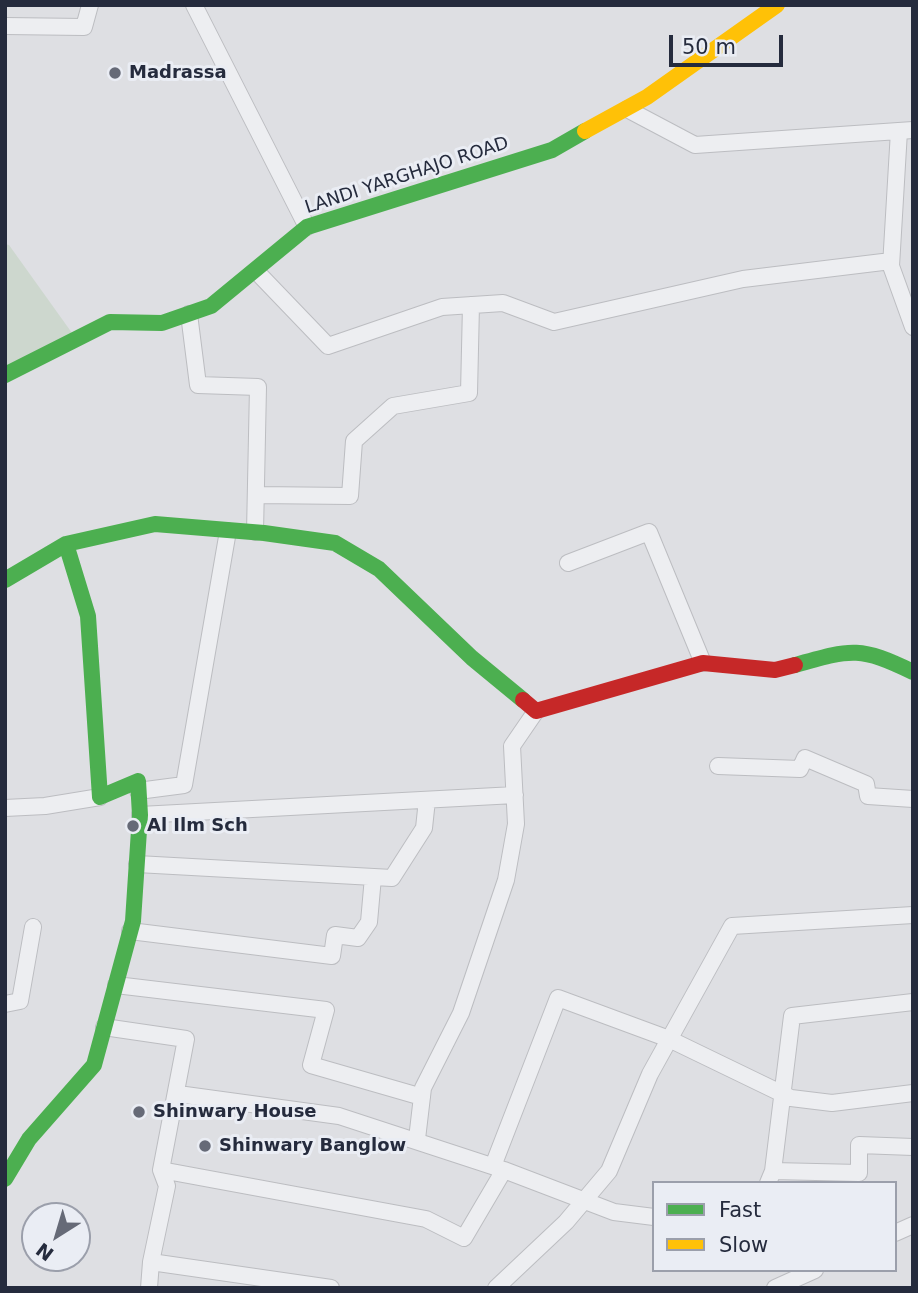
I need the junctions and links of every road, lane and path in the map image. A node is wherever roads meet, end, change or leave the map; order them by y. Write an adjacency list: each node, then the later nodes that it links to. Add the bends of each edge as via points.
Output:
1 (90, 5): 4 (street, via 84,27)
2 (194, 5): 7 (street)
3 (777, 5): 5 (street, LANDI YARGHAJO ROAD)
4 (5, 26)
5 (627, 109): 6 (street, via 695,145); 7 (street, LANDI YARGHAJO ROAD, via 552,150)
6 (906, 131): 8 (street)
7 (307, 227): 9 (street, LANDI YARGHAJO ROAD)
8 (891, 261): 10 (street, via 743,279 554,322 503,303); 12 (street)
9 (256, 271): 10 (street, via 328,346 442,307); 11 (street, LANDI YARGHAJO ROAD, via 211,306)
10 (471, 305): 14 (street, via 469,393 393,405 354,441 350,496)
11 (188, 314): 13 (street, LANDI YARGHAJO ROAD, via 162,323 110,322); 14 (street, via 198,385 258,387)
12 (913, 327)
13 (5, 375)
14 (256, 495): 16 (street)
15 (228, 531): 16 (street); 17 (street, via 155,524); 24 (street, via 184,786)
16 (255, 532): 22 (street, via 335,543 379,569)
17 (66, 544): 19 (street); 26 (street, via 88,616)
18 (568, 563): 20 (street, via 649,532)
19 (5, 580)
20 (703, 663): 21 (street, via 775,670 845,651 877,655); 22 (street)
21 (913, 672)
22 (536, 711): 25 (street, via 512,746)
23 (718, 766): 27 (street, via 800,769 805,758 866,784 868,796)
24 (138, 790): 26 (street, via 138,781); 30 (street)
25 (515, 795): 28 (street); 44 (street, via 516,824 506,880 461,1013)
26 (100, 797): 29 (street)
27 (913, 799)
28 (427, 800): 30 (street); 32 (street, via 425,828 392,878)
29 (5, 808)
30 (140, 815): 31 (street)
31 (137, 864): 32 (street); 35 (street)
32 (373, 877): 35 (street, via 369,922 358,938 335,935 332,956)
33 (913, 915): 40 (street, via 732,926)
34 (33, 927): 38 (street, via 20,1001)
35 (130, 931): 36 (street)
36 (116, 985): 39 (street); 44 (street, via 326,1010 311,1065)
37 (913, 1002): 43 (street, via 792,1016)
38 (5, 1004)
39 (104, 1027): 42 (street, via 186,1039); 50 (street, via 94,1065 29,1139)
40 (669, 1039): 43 (street); 47 (street, via 558,998); 51 (street, via 609,1171)
41 (913, 1093): 43 (street, via 832,1103)
42 (178, 1094): 45 (street, via 339,1116); 48 (street)
43 (781, 1094): 49 (street)
44 (422, 1097): 45 (street)
45 (417, 1139): 47 (street)
46 (913, 1147): 49 (street, via 859,1145 859,1172)
47 (499, 1168): 48 (street, via 464,1238 426,1219); 51 (street)
48 (161, 1170): 55 (street, via 167,1186)
49 (770, 1177)
50 (5, 1179)
51 (584, 1201): 52 (street, via 614,1212); 57 (street)
52 (652, 1217)
53 (913, 1225): 54 (street)
54 (897, 1232)
55 (151, 1262): 58 (street); 59 (street)
56 (811, 1272): 62 (street)
57 (511, 1275): 60 (street); 61 (street)
58 (149, 1288)
59 (331, 1288)
60 (496, 1288)
61 (524, 1288)
62 (775, 1288)

